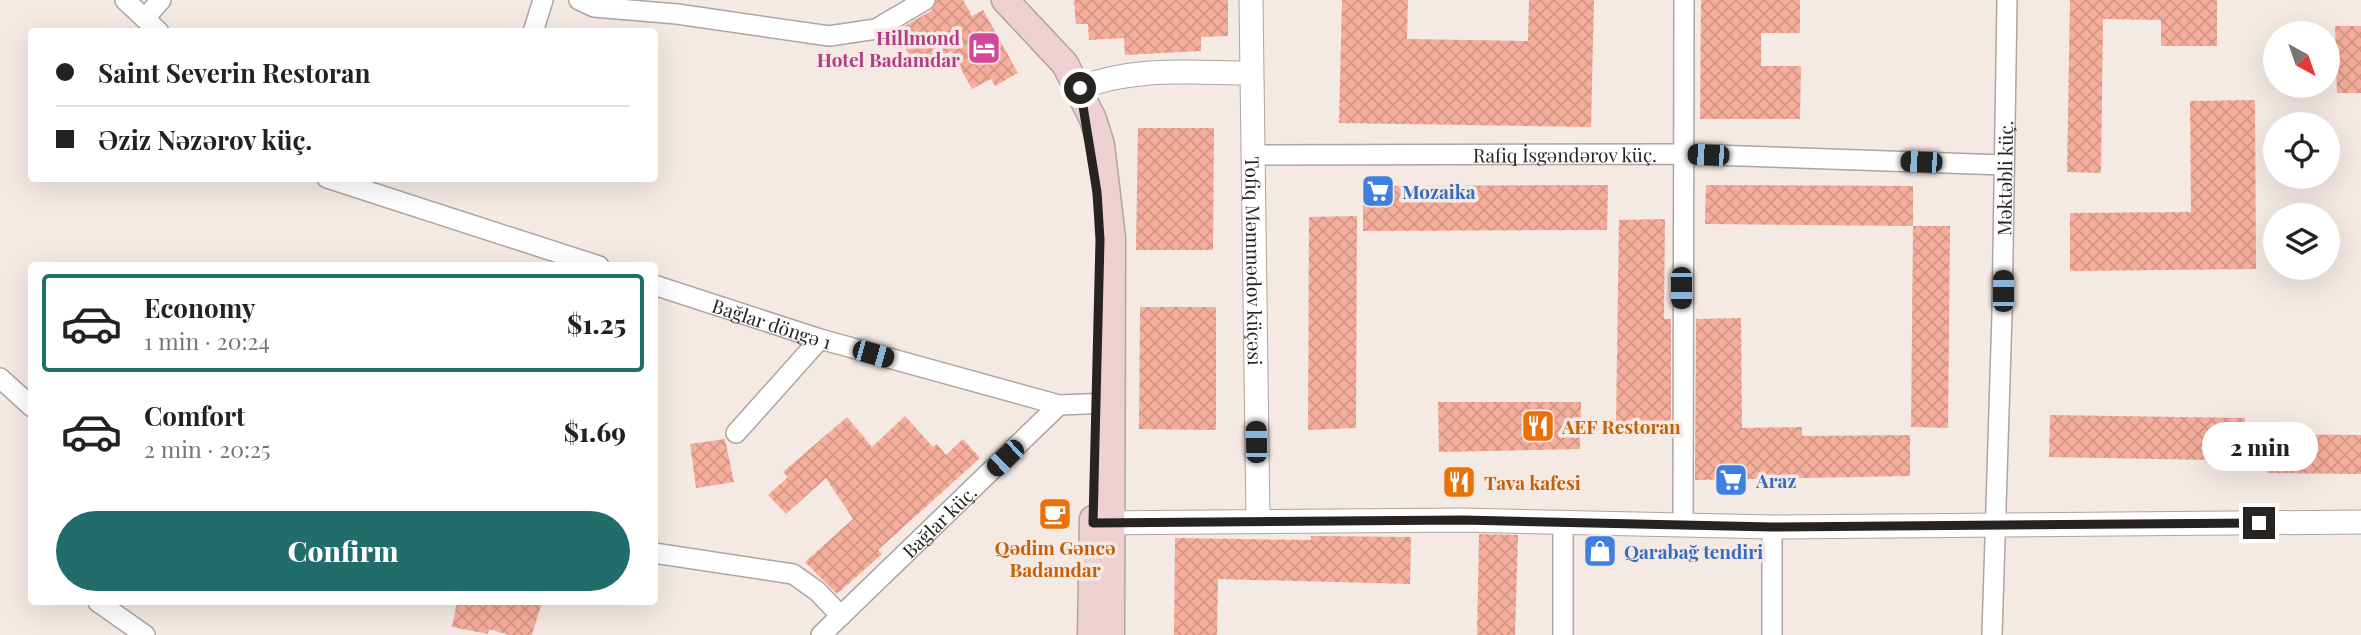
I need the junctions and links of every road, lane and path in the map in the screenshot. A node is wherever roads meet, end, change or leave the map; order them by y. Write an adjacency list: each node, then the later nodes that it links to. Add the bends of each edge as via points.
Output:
1 (125, 0): 10 (street)
2 (162, 0): 10 (street)
3 (543, 0): 11 (street)
4 (579, 0): 5 (street, via 594,7 829,36 876,29)
5 (925, 0)
6 (1005, 0): 13 (main road, via 1046,40)
7 (1251, 0): 12 (street, Tofiq Məmmədov küçəsi)
8 (1684, 0): 14 (street)
9 (2007, 0): 16 (street, Məktəbli küç.)
10 (153, 24)
11 (535, 28)
12 (1251, 72): 13 (street, via 1134,73); 15 (street, Tofiq Məmmədov küçəsi)
13 (1080, 88): 23 (main road, via 1097,192)
14 (1682, 154): 15 (street, Rafiq İsgəndərov küç.); 16 (street, Rafiq İsgəndərov küç.); 30 (street)
15 (1252, 155): 26 (street, Tofiq Məmmədov küçəsi)
16 (2004, 165): 31 (street, Məktəbli küç.)
17 (339, 182): 18 (street)
18 (588, 262)
19 (658, 286): 20 (street, Bağlar döngə 1)
20 (820, 339): 24 (street, Bağlar döngə 1); 25 (street)
21 (0, 378): 22 (street)
22 (28, 403)
23 (1104, 403): 24 (street, Bağlar döngə 1); 28 (main road)
24 (1059, 405): 35 (street, Bağlar küç.)
25 (736, 433)
26 (1258, 521): 28 (street); 29 (street)
27 (2361, 522): 31 (street)
28 (1102, 523): 38 (main road); 39 (main road)
29 (1563, 523): 30 (street); 40 (street)
30 (1683, 524): 32 (street)
31 (1996, 525): 32 (street); 42 (street, Məktəbli küç.)
32 (1772, 527): 41 (street)
33 (658, 554): 35 (street, via 793,575)
34 (102, 605): 36 (street)
35 (841, 616): 37 (street, Bağlar küç.)
36 (145, 635)
37 (821, 635)
38 (1091, 635)
39 (1111, 635)
40 (1563, 635)
41 (1772, 635)
42 (1992, 635)

